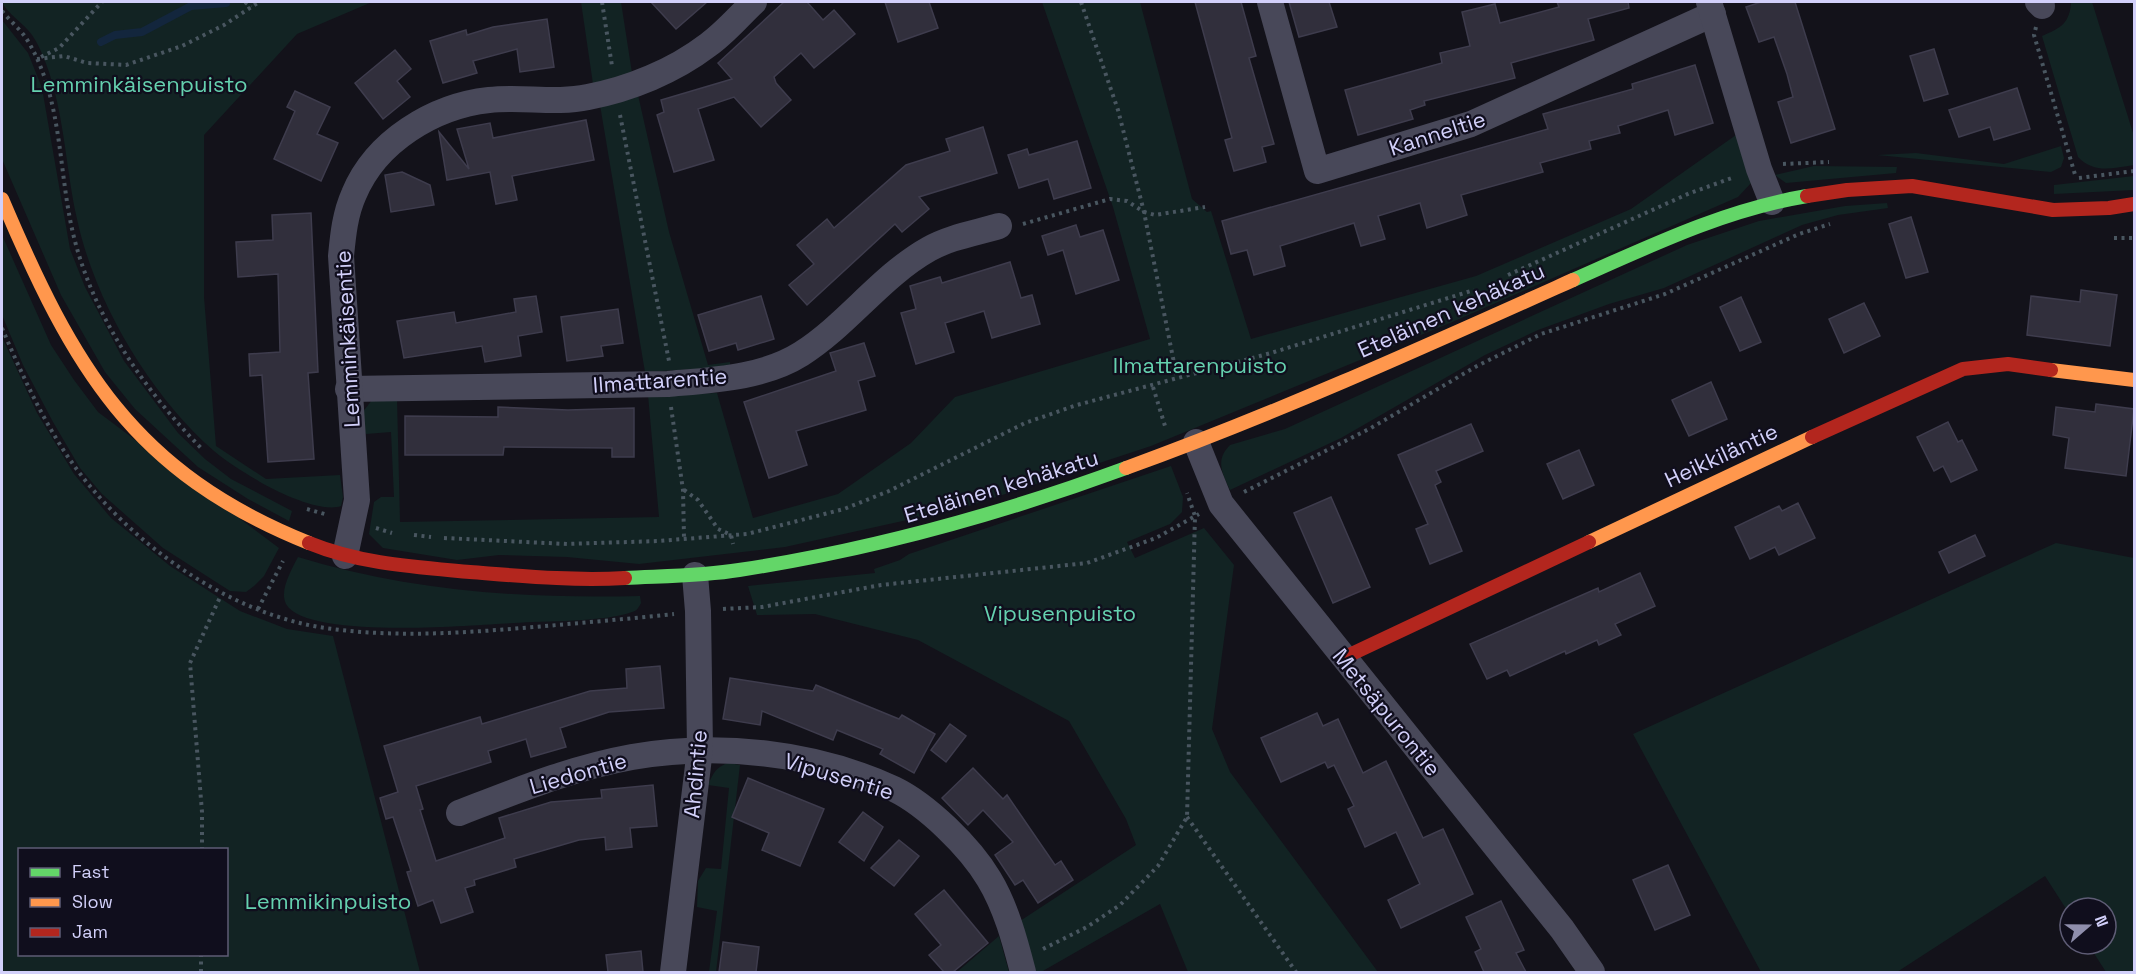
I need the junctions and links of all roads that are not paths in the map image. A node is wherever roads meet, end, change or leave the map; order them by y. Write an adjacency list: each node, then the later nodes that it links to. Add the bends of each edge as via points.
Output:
1 (754, 2): 9 (street, Lemminkäisentie, via 710,44 679,65 615,90 563,101 490,99 455,105 412,125 378,155 354,192 344,224 341,256)
2 (1270, 2): 3 (street, Kanneltie, via 1317,171 1471,124)
3 (1711, 8): 5 (street)
4 (2, 199): 11 (street, Eteläinen kehäkatu, via 44,297 75,355 115,410 142,439 230,506)
5 (1772, 202): 6 (street, Eteläinen kehäkatu, via 1846,190 1912,186 2053,210); 10 (street, Eteläinen kehäkatu, via 1711,220 1658,242)
6 (2134, 204)
7 (999, 226): 9 (street, Ilmattarentie, via 929,249 802,353 774,367 714,380 668,384)
8 (2134, 380): 13 (street, Heikkiläntie, via 2008,364 1963,369)
9 (348, 389): 11 (street, Lemminkäisentie, via 357,500)
10 (1196, 442): 12 (street, Eteläinen kehäkatu, via 993,515 864,549); 13 (street, Metsäpurontie, via 1221,504)
11 (345, 556): 12 (street, Eteläinen kehäkatu, via 509,580)
12 (695, 575): 14 (street, Ahdintie)
13 (1343, 658): 18 (street, Metsäpurontie, via 1562,929)
14 (700, 749): 15 (street, Liedontie, via 632,757 566,772); 16 (street, Vipusentie, via 805,760 895,790 943,825 988,878 1004,910); 17 (street, Ahdintie)
15 (459, 813)
16 (1022, 966)
17 (673, 972)
18 (1592, 972)

